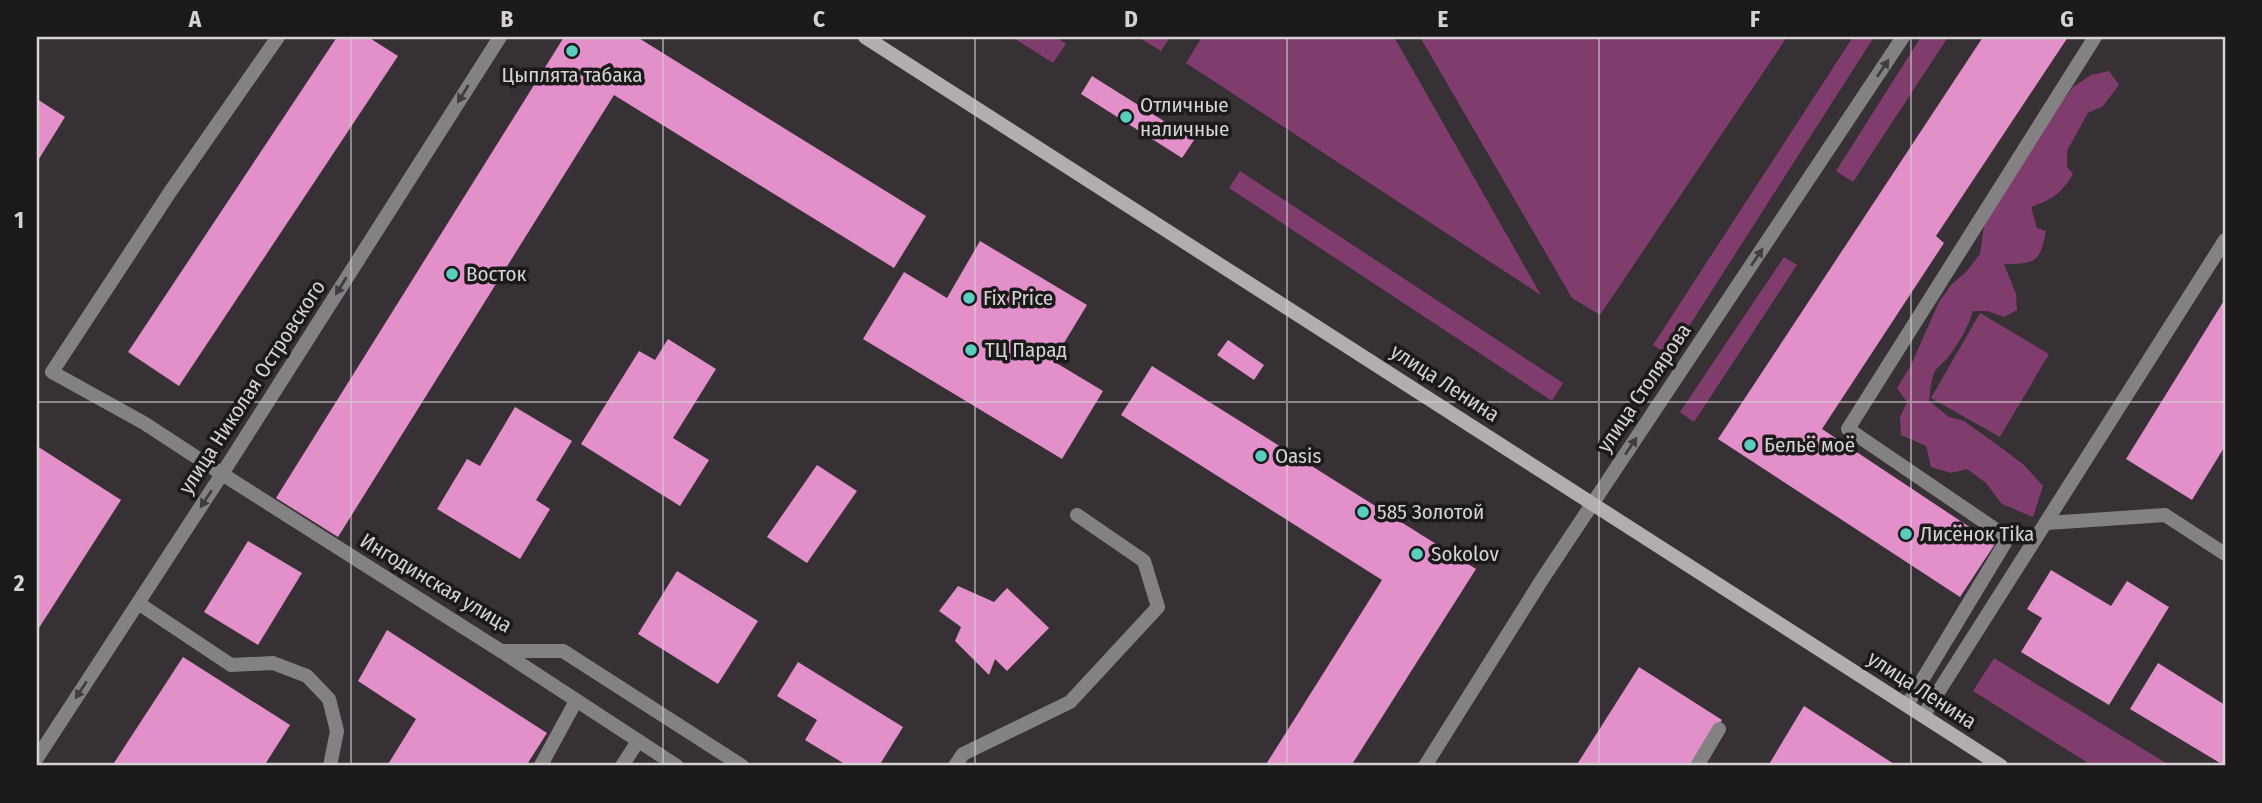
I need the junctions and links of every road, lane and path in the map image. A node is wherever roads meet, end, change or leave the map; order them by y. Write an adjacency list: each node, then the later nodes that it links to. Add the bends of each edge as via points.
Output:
1 (278, 37): 7 (street, Ингодинская улица, via 52,372 144,423)
2 (500, 37): 7 (street, улица Николая Островского, one-way to 7)
3 (865, 37): 8 (main road, улица Ленина)
4 (1903, 37): 8 (street, улица Столярова, one-way to 4)
5 (2095, 37): 15 (street, via 1848,429 2008,538)
6 (2225, 240): 10 (street)
7 (222, 474): 12 (street, улица Николая Островского, one-way to 12); 13 (street, Ингодинская улица)
8 (1593, 503): 15 (main road, улица Ленина); 26 (street, улица Столярова)
9 (1077, 515): 25 (street, via 1144,561 1158,607 1070,702 964,754)
10 (2047, 523): 11 (street, via 2165,515); 16 (street)
11 (2225, 554)
12 (138, 603): 19 (street, улица Николая Островского, one-way to 19); 21 (street, via 231,665 273,663 307,677 329,699 337,731)
13 (501, 651): 14 (street); 24 (street, Ингодинская улица, via 563,651)
14 (576, 701): 18 (street); 20 (street)
15 (1907, 705): 16 (main road, улица Ленина)
16 (1923, 716): 28 (main road, улица Ленина)
17 (1719, 729): 27 (street)
18 (638, 741): 22 (street); 23 (street)
19 (37, 758)
20 (541, 765)
21 (330, 766)
22 (622, 766)
23 (677, 766)
24 (742, 766)
25 (955, 766)
26 (1425, 766)
27 (1697, 766)
28 (2001, 766)

